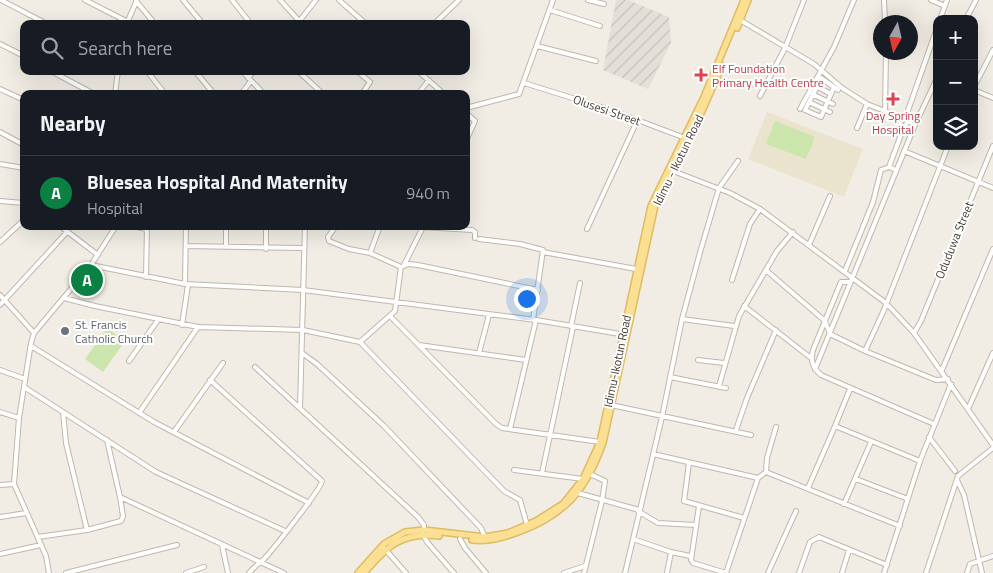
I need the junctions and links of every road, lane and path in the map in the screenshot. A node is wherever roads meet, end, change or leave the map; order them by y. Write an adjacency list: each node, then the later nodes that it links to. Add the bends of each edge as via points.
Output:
1 (1, 0): 26 (street)
2 (85, 0): 27 (street)
3 (137, 0): 28 (street); 29 (street)
4 (183, 0): 30 (street)
5 (232, 0): 31 (street)
6 (280, 0): 32 (street)
7 (316, 0): 33 (street)
8 (339, 0): 34 (street)
9 (459, 0): 35 (street)
10 (553, 0): 22 (street)
11 (588, 0): 20 (street)
12 (744, 0): 38 (main road, Idimu-Ikotun Road)
13 (748, 0): 36 (main road)
14 (804, 0): 42 (street)
15 (854, 0): 47 (street)
16 (884, 0): 23 (street)
17 (931, 0): 21 (street)
18 (947, 0): 21 (street)
19 (976, 0): 25 (street)
20 (604, 4)
21 (944, 6): 24 (street)
22 (550, 10): 37 (street); 41 (street)
23 (885, 15)
24 (941, 15)
25 (968, 15)
26 (39, 20)
27 (122, 20)
28 (129, 20)
29 (153, 20)
30 (200, 20)
31 (248, 20)
32 (297, 20)
33 (301, 20)
34 (362, 20)
35 (438, 20)
36 (740, 20): 38 (main road); 42 (street)
37 (600, 26)
38 (735, 28): 101 (main road, Idimu-Ikotun Road)
39 (933, 40): 95 (street)
40 (0, 44): 44 (street)
41 (537, 46): 46 (street); 61 (street)
42 (785, 48): 47 (street); 80 (street)
43 (993, 50): 58 (street)
44 (20, 54)
45 (886, 60): 90 (street)
46 (596, 61)
47 (822, 72): 57 (street); 86 (street); 88 (street)
48 (59, 75): 66 (street)
49 (117, 75): 67 (street)
50 (149, 75): 68 (street)
51 (198, 75): 69 (street)
52 (245, 75): 59 (street)
53 (252, 75): 59 (street)
54 (302, 75): 72 (street)
55 (362, 75): 73 (street, via 370,82)
56 (423, 75): 60 (street)
57 (821, 79): 62 (street); 64 (street)
58 (978, 79)
59 (249, 80): 70 (street); 71 (street)
60 (429, 80): 74 (street); 75 (street)
61 (524, 83): 87 (street, via 516,96); 94 (street, Olusesi Street)
62 (816, 86): 78 (street); 79 (street)
63 (933, 86): 96 (street)
64 (834, 87): 76 (street); 79 (street)
65 (0, 89): 81 (street)
66 (87, 90)
67 (115, 90)
68 (162, 90)
69 (211, 90)
70 (243, 90)
71 (260, 90)
72 (319, 90)
73 (365, 90)
74 (421, 90)
75 (440, 90)
76 (838, 90)
77 (978, 92): 82 (street)
78 (812, 94): 83 (street); 84 (street)
79 (831, 94): 84 (street)
80 (760, 96)
81 (20, 98)
82 (993, 98)
83 (809, 102): 89 (street); 89 (street, via 805,110 821,117)
84 (828, 102): 85 (street); 89 (street)
85 (833, 104)
86 (867, 104): 90 (street); 97 (street)
87 (470, 107)
88 (800, 109)
89 (824, 109): 91 (street)
90 (886, 111): 92 (street)
91 (830, 112)
92 (899, 116): 95 (street); 100 (street)
93 (470, 117): 99 (street, via 475,121)
94 (638, 120): 101 (street, Olusesi Street); 121 (street)
95 (907, 120): 96 (street); 100 (street)
96 (914, 125): 105 (street)
97 (857, 128)
98 (0, 132): 102 (street)
99 (470, 132)
100 (902, 132): 110 (street)
101 (686, 139): 111 (main road, Idimu - Ikotun Road); 147 (main road, Idimu-Ikotun Road, via 654,198)
102 (20, 143)
103 (993, 146): 113 (street, Oduduwa Street)
104 (946, 150): 108 (street)
105 (904, 151): 108 (street); 112 (street)
106 (738, 161): 114 (street)
107 (0, 164): 109 (street)
108 (940, 166): 113 (street); 162 (street)
109 (20, 167)
110 (889, 167): 112 (street); 149 (street, via 881,170)
111 (673, 170): 114 (street); 180 (main road, Idimu - Ikotun Road, via 654,210)
112 (896, 170): 150 (street)
113 (978, 182): 115 (street); 177 (street, Oduduwa Street)
114 (719, 188): 119 (street); 167 (street)
115 (993, 188)
116 (830, 196): 136 (street)
117 (0, 201): 118 (street)
118 (20, 204)
119 (760, 208): 134 (street); 152 (street, via 750,224)
120 (20, 224): 135 (street)
121 (586, 229)
122 (65, 230): 133 (street)
123 (114, 230): 144 (street)
124 (147, 230): 151 (street)
125 (186, 230): 137 (street)
126 (226, 230): 138 (street)
127 (266, 230): 139 (street)
128 (305, 230): 156 (street)
129 (333, 230): 143 (street, via 329,241)
130 (379, 230): 143 (street)
131 (420, 230): 146 (street)
132 (470, 230): 142 (street, via 476,232 477,238 541,248)
133 (67, 232): 144 (street); 160 (street)
134 (792, 232): 136 (street); 148 (street)
135 (0, 242)
136 (808, 245): 149 (street)
137 (186, 246): 138 (street); 155 (street)
138 (226, 247): 139 (street)
139 (266, 248): 140 (street)
140 (302, 248)
141 (993, 249): 199 (street)
142 (543, 252): 147 (street); 157 (street)
143 (370, 254): 146 (street)
144 (98, 255): 145 (street)
145 (91, 265): 151 (street); 159 (street)
146 (402, 266): 157 (street, via 418,265); 161 (street)
147 (636, 269): 180 (main road, Idimu-Ikotun Road)
148 (767, 271): 164 (street); 170 (street)
149 (845, 272): 150 (street)
150 (851, 276): 153 (street); 162 (street)
151 (146, 277): 155 (street)
152 (732, 280)
153 (849, 282): 170 (street, via 841,281); 179 (street)
154 (580, 283): 172 (street)
155 (186, 285): 156 (street); 171 (street)
156 (303, 290): 161 (street); 175 (street)
157 (538, 290): 169 (street)
158 (0, 295): 160 (street)
159 (64, 298): 168 (street); 178 (street)
160 (5, 300): 163 (street); 178 (street)
161 (397, 302): 165 (street); 166 (street)
162 (886, 303): 177 (street); 186 (street)
163 (0, 305)
164 (744, 306): 173 (street); 176 (street)
165 (489, 314): 169 (street); 188 (street)
166 (390, 316): 181 (street); 182 (street)
167 (682, 318): 173 (street); 200 (street)
168 (158, 320): 171 (street); 193 (street)
169 (534, 320): 172 (street); 191 (street)
170 (825, 321): 179 (street); 184 (street)
171 (182, 325): 174 (street)
172 (572, 326): 180 (street); 223 (street)
173 (734, 326): 195 (street)
174 (198, 327): 175 (street); 214 (street)
175 (303, 330): 181 (street); 187 (street)
176 (776, 330): 190 (street); 221 (street)
177 (914, 332): 199 (street)
178 (34, 334): 183 (street)
179 (830, 334): 185 (street); 186 (street)
180 (624, 335): 209 (main road, Idimu - Ikotun Road); 227 (main road, Idimu-Ikotun Road)
181 (360, 342): 259 (street, via 504,491 520,500)
182 (418, 345): 188 (street); 220 (street, via 496,424)
183 (31, 346): 201 (street); 214 (street)
184 (815, 346): 185 (street); 190 (street)
185 (823, 350): 198 (street)
186 (865, 351): 203 (street, via 936,380)
187 (302, 353): 210 (street); 264 (street, via 384,426 481,528)
188 (479, 353): 191 (street)
189 (993, 353): 211 (street)
190 (811, 358): 198 (street)
191 (526, 360): 220 (street)
192 (698, 360): 195 (street)
193 (129, 361)
194 (223, 363): 202 (street)
195 (724, 363): 205 (street)
196 (255, 367): 210 (street)
197 (0, 370): 201 (street)
198 (816, 370): 208 (street)
199 (942, 370): 203 (street)
200 (670, 377): 205 (street); 215 (street)
201 (25, 378): 206 (street)
202 (210, 380): 222 (street); 249 (street, via 322,481)
203 (948, 380): 204 (street)
204 (951, 384): 211 (street); 217 (street)
205 (718, 386): 207 (street)
206 (24, 388): 213 (street); 216 (street)
207 (726, 388)
208 (850, 389): 217 (street); 218 (street)
209 (611, 405): 215 (street); 237 (main road, Idimu - Ikotun Road, via 603,444)
210 (300, 408): 262 (street, via 418,517 424,525)
211 (968, 409): 229 (street)
212 (0, 412): 216 (street)
213 (63, 412): 226 (street); 260 (street, via 66,443)
214 (139, 412): 222 (street)
215 (662, 416): 221 (street); 230 (street)
216 (18, 418): 242 (street)
217 (934, 424): 225 (street)
218 (835, 426): 228 (street); 244 (street)
219 (776, 427): 235 (street)
220 (510, 429): 223 (street)
221 (736, 430): 224 (street)
222 (174, 432): 249 (street)
223 (550, 435): 227 (street); 236 (street)
224 (750, 435)
225 (929, 437): 231 (street); 234 (street)
226 (107, 440): 246 (street); 261 (street, via 156,472)
227 (600, 442): 239 (main road, Idimu-Ikotun Road)
228 (871, 442): 231 (street); 240 (street)
229 (993, 446): 241 (street)
230 (653, 454): 232 (street); 252 (street)
231 (920, 461): 247 (street)
232 (689, 463): 238 (street); 251 (street, via 683,499)
233 (514, 470): 236 (street)
234 (955, 470)
235 (766, 472): 238 (street); 244 (street)
236 (542, 474): 239 (street)
237 (590, 474): 245 (main road, Idimu - Ikotun Road); 248 (street, via 605,479)
238 (758, 478): 256 (street)
239 (582, 479): 259 (main road, Idimu-Ikotun Road, via 563,504)
240 (856, 479): 247 (street); 250 (street)
241 (957, 480): 276 (street, via 964,495); 301 (street)
242 (14, 484): 243 (street); 254 (street)
243 (0, 485)
244 (808, 488): 250 (street)
245 (578, 493): 248 (street); 259 (main road, Idimu - Ikotun Road, via 545,521)
246 (120, 497): 260 (street, via 121,521); 269 (street)
247 (908, 499): 258 (street)
248 (602, 501): 252 (street); 279 (street)
249 (309, 503): 261 (street)
250 (844, 504): 258 (street)
251 (699, 506): 256 (street); 257 (street)
252 (639, 510): 257 (street, via 658,523); 266 (street)
253 (796, 511): 297 (street)
254 (26, 513): 255 (street); 263 (street)
255 (0, 517)
256 (744, 518): 296 (street)
257 (696, 525): 274 (street)
258 (900, 526): 278 (street)
259 (525, 527): 264 (main road, Idimu-Ikotun Road); 265 (main road, Idimu - Ikotun Road, via 508,536 483,541)
260 (87, 530): 263 (street)
261 (285, 532): 277 (street)
262 (423, 532): 264 (main road, Idimu-Ikotun Road); 265 (main road, Idimu - Ikotun Road); 270 (main road, Idimu - Ikotun Road, via 401,539); 287 (main road, Idimu-Ikotun Road, via 405,532 386,542); 290 (street, via 427,542)
263 (38, 537): 267 (street)
264 (485, 537)
265 (460, 539): 291 (street)
266 (633, 539): 272 (street); 294 (street)
267 (41, 545): 273 (street); 281 (street)
268 (177, 545): 282 (street)
269 (222, 545): 277 (street); 284 (street)
270 (385, 549): 288 (main road, Idimu - Ikotun Road); 289 (street)
271 (849, 550): 278 (street); 298 (street, via 815,537 810,542); 299 (street)
272 (671, 552): 274 (street); 295 (street)
273 (0, 554)
274 (690, 556): 296 (street, via 693,563)
275 (993, 556): 276 (street)
276 (979, 559): 302 (street, via 970,564); 303 (street)
277 (261, 562): 285 (street); 286 (street)
278 (887, 565): 300 (street)
279 (585, 566): 292 (street); 293 (street)
280 (204, 567): 283 (street)
281 (49, 573)
282 (66, 573)
283 (187, 573)
284 (228, 573)
285 (249, 573)
286 (284, 573)
287 (358, 573)
288 (364, 573)
289 (406, 573)
290 (454, 573)
291 (486, 573)
292 (564, 573)
293 (584, 573)
294 (625, 573)
295 (667, 573)
296 (726, 573)
297 (768, 573)
298 (799, 573)
299 (842, 573)
300 (884, 573)
301 (926, 573)
302 (967, 573)
303 (982, 573)

